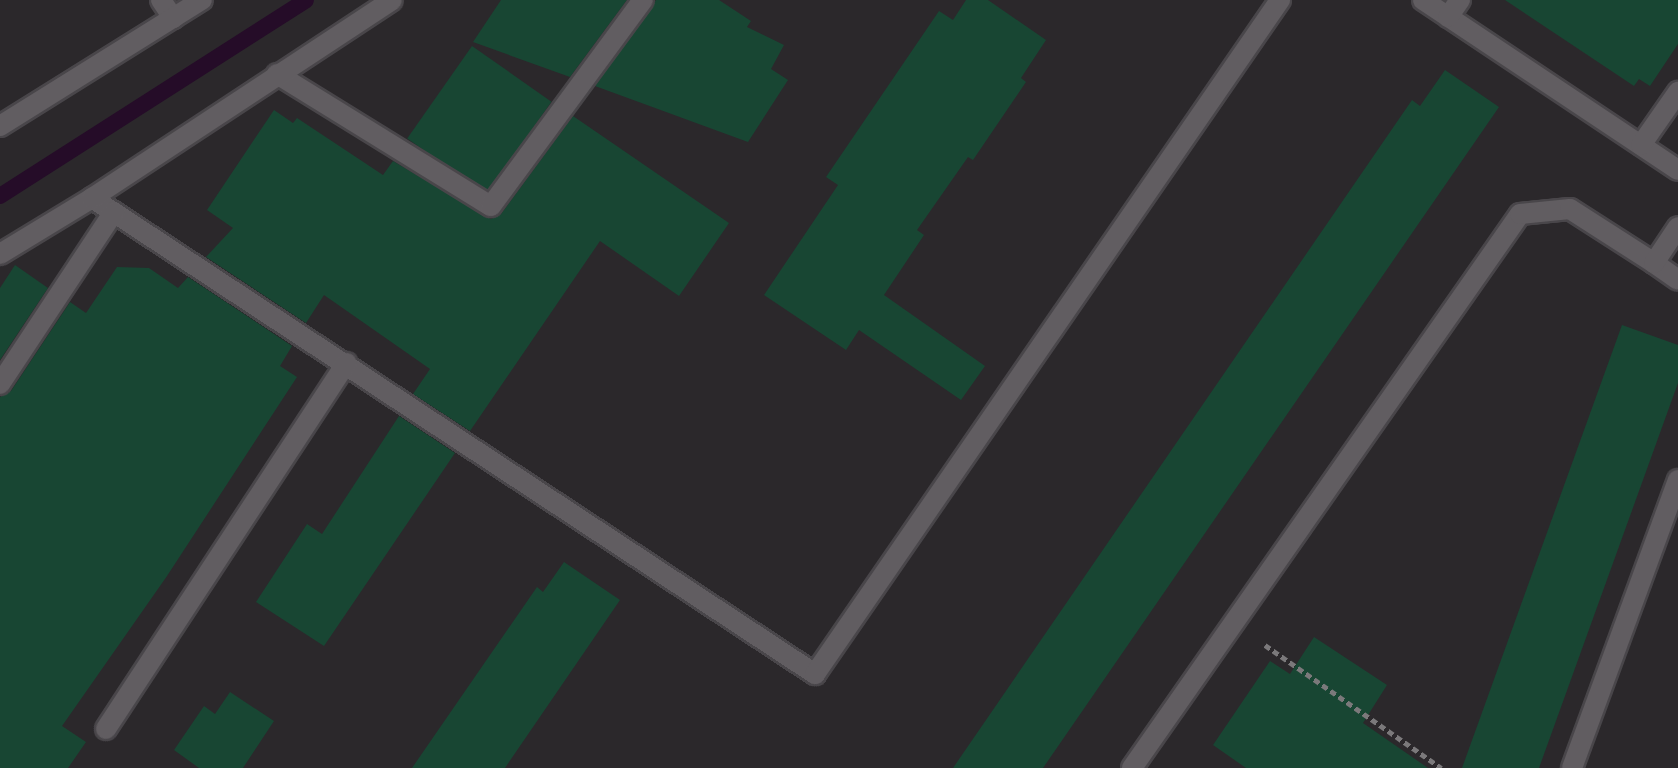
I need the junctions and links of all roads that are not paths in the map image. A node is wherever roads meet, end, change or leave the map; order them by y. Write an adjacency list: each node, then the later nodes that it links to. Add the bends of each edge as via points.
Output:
1 (161, 0): 8 (street)
2 (202, 0): 8 (street)
3 (392, 0): 9 (street)
4 (643, 0): 9 (street, via 491,206)
5 (1280, 0): 20 (street, via 815,674)
6 (1423, 0): 7 (street)
7 (1454, 8): 12 (street)
8 (173, 18): 11 (street)
9 (277, 74): 14 (street)
10 (1678, 92): 12 (street)
11 (0, 126)
12 (1641, 145): 13 (street)
13 (1678, 170)
14 (92, 198): 15 (street); 17 (street)
15 (114, 212): 20 (street); 21 (street)
16 (1678, 227): 18 (street)
17 (0, 254)
18 (1654, 263): 19 (street); 24 (street, via 1570,209 1520,214)
19 (1678, 280)
20 (346, 363): 23 (street)
21 (0, 384)
22 (1678, 480): 25 (street)
23 (106, 729)
24 (1132, 768)
25 (1572, 768)

